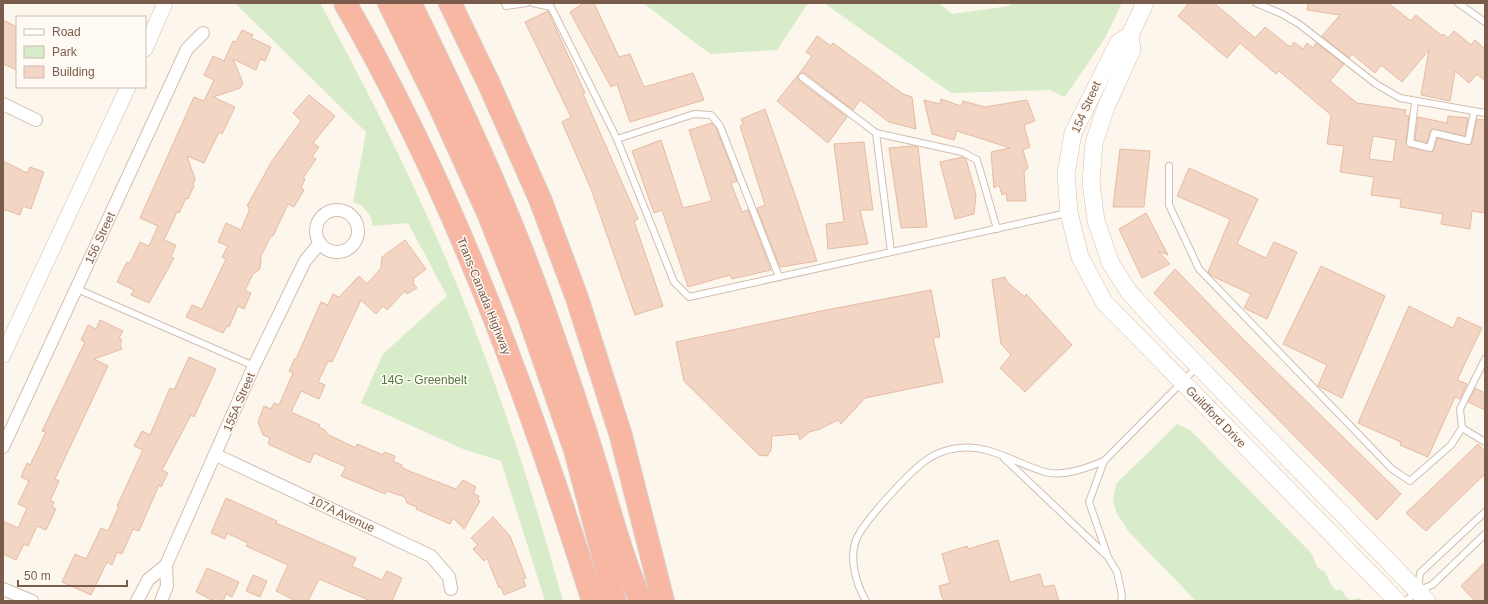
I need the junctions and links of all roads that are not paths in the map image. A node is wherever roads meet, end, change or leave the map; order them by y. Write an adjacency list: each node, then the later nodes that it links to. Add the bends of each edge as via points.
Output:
1 (166, 3): 15 (street)
2 (345, 3): 50 (highway, Trans-Canada Highway, via 409,123 497,325 546,459)
3 (389, 3): 55 (highway, via 489,215 528,314 575,450)
4 (410, 3): 56 (highway, via 460,107 544,309 590,445 630,576)
5 (450, 3): 57 (highway, via 540,198 577,298 621,436)
6 (505, 3): 7 (lane, via 506,6)
7 (527, 3)
8 (533, 3): 24 (lane, via 552,7)
9 (1145, 3): 14 (main road, 154 Street)
10 (1256, 3): 18 (lane, via 1299,24 1388,92)
11 (1458, 3): 12 (lane)
12 (1485, 22)
13 (203, 32): 32 (street, 156 Street, via 187,49)
14 (1130, 35): 26 (main road, 154 Street, via 1118,43 1074,133 1066,174); 27 (main road, 154 Street, via 1132,50 1106,107 1094,143 1091,182)
15 (146, 47)
16 (802, 77): 23 (lane)
17 (128, 88): 33 (street)
18 (1415, 102): 20 (lane); 20 (lane, via 1410,143 1430,148 1434,133 1468,141)
19 (3, 104): 22 (street)
20 (1474, 112): 21 (lane)
21 (1485, 114)
22 (36, 120)
23 (876, 133): 28 (lane, via 962,152 977,160); 30 (lane)
24 (617, 139): 31 (lane, via 674,282 689,297); 31 (lane, via 694,114 711,115 720,126)
25 (1169, 166): 38 (lane, via 1169,206 1199,269 1392,469 1410,481 1451,445)
26 (1069, 213): 28 (lane); 37 (main road, Guildford Drive, via 1080,257 1104,302)
27 (1096, 221): 36 (main road, Guildford Drive, via 1112,264 1129,292)
28 (997, 229): 30 (lane)
29 (320, 243): 35 (street, 155A Street, via 306,261)
30 (891, 252): 31 (lane)
31 (779, 277)
32 (77, 289): 35 (lane); 40 (street, 156 Street)
33 (3, 355)
34 (1485, 359): 38 (lane, via 1460,409)
35 (254, 366): 41 (street, 155A Street)
36 (1198, 366): 37 (lane); 51 (main road, Guildford Drive)
37 (1182, 382): 43 (lane); 60 (main road, Guildford Drive)
38 (1462, 428): 39 (lane)
39 (1485, 442)
40 (3, 447)
41 (216, 455): 47 (street, 155A Street); 48 (street, 107A Avenue, via 431,556 449,577)
42 (1003, 457): 43 (lane, via 1046,472 1077,471); 46 (lane); 58 (lane, via 976,447 959,448 929,458 917,467 868,519 856,541 853,563 858,584)
43 (1104, 461): 46 (lane, via 1089,502)
44 (1485, 512): 51 (lane, via 1420,573)
45 (1485, 534): 51 (lane)
46 (1108, 557): 59 (lane, via 1117,572)
47 (166, 565): 53 (street, 155A Street, via 148,580); 54 (street, 155A Street, via 168,586)
48 (451, 589)
49 (8, 594): 52 (street)
50 (591, 597)
51 (1417, 598)
52 (32, 601)
53 (137, 601)
54 (161, 601)
55 (615, 601)
56 (641, 601)
57 (663, 601)
58 (866, 601)
59 (1121, 601)
60 (1396, 601)

